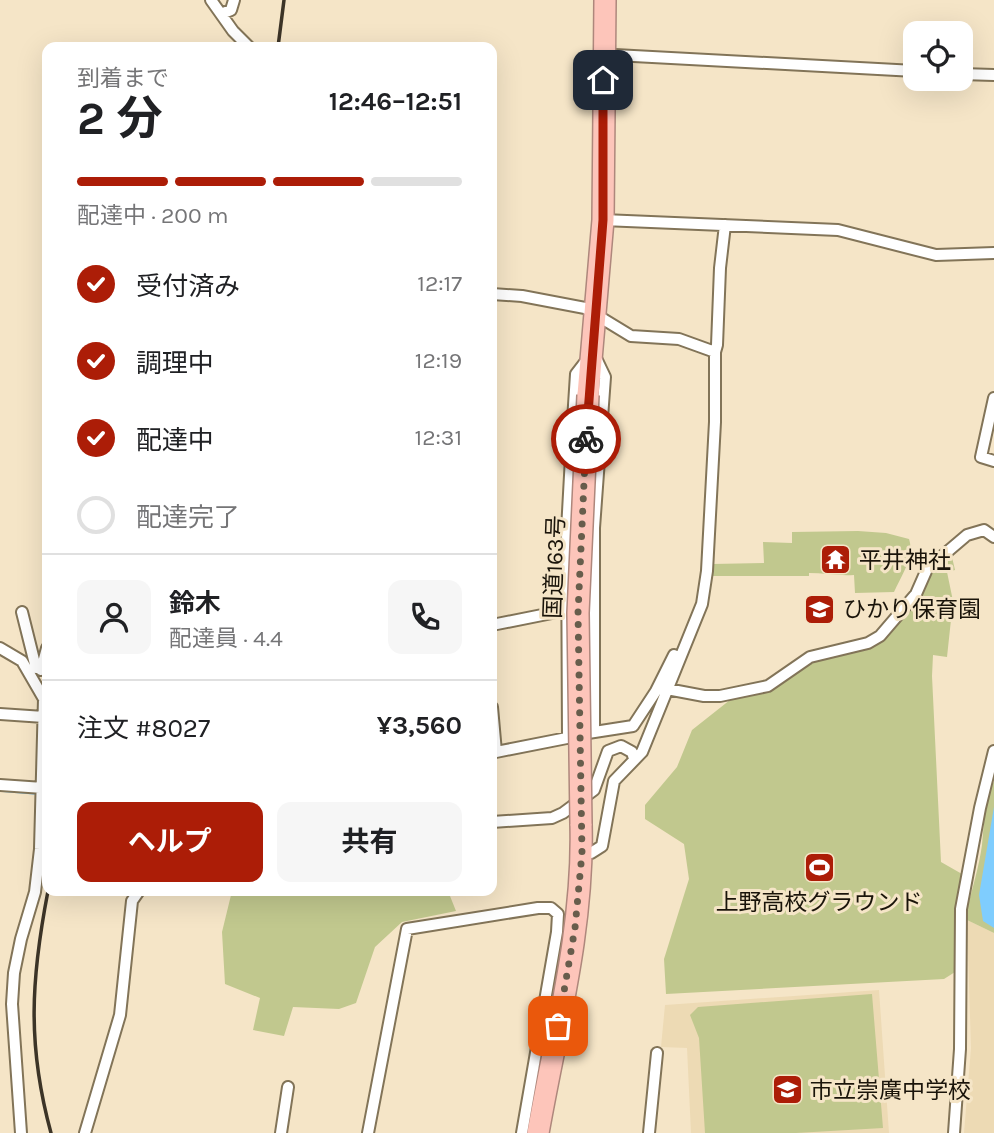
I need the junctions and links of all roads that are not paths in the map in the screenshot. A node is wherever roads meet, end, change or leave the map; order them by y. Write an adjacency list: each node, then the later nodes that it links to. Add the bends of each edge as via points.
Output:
1 (211, 0): 4 (street)
2 (234, 0): 4 (street, via 231,10)
3 (605, 0): 6 (highway, 国道163号)
4 (221, 14): 5 (street)
5 (244, 42)
6 (604, 57): 7 (street); 10 (highway, 国道163号)
7 (903, 70)
8 (973, 74): 9 (street)
9 (994, 75)
10 (603, 220): 11 (street); 14 (highway, 国道163号)
11 (725, 225): 12 (street, via 838,230 936,255); 16 (street)
12 (994, 253)
13 (497, 294): 14 (street, via 550,300)
14 (596, 315): 15 (highway, 国道163号); 16 (street, via 631,336 679,339)
15 (593, 352): 20 (street, via 576,374); 31 (street, via 605,377 594,528); 40 (highway, 国道163号, bridge, via 578,613)
16 (715, 352): 23 (street, via 707,571 702,604)
17 (994, 398): 18 (street, via 981,457)
18 (994, 461)
19 (993, 533): 28 (street, via 984,530 967,535 927,569 916,594 880,636 868,643 810,657 768,686 712,696)
20 (566, 610): 22 (street); 32 (street)
21 (22, 612): 26 (street)
22 (497, 624)
23 (690, 631): 28 (street); 31 (street, via 685,630 656,691 633,726)
24 (0, 648): 25 (street)
25 (22, 661): 26 (street); 27 (street)
26 (41, 670)
27 (42, 682)
28 (667, 689): 35 (street, via 642,752)
29 (0, 714): 30 (street)
30 (42, 717)
31 (594, 732): 32 (street)
32 (568, 738): 34 (street)
33 (994, 751): 51 (street, via 961,909)
34 (497, 752)
35 (634, 759): 39 (street, via 632,752 621,746 608,751 598,785 563,813); 40 (street, via 614,782 602,846)
36 (0, 785): 37 (street)
37 (42, 789)
38 (42, 802): 44 (street, via 35,892 14,973 12,1004)
39 (497, 822)
40 (582, 853): 49 (highway, 国道163号, via 572,948)
41 (136, 896): 45 (street, via 120,1015)
42 (657, 1054): 50 (street)
43 (288, 1087): 46 (street)
44 (21, 1133)
45 (85, 1133)
46 (281, 1133)
47 (368, 1133): 48 (street, via 407,929 551,908 558,914 557,932)
48 (522, 1133)
49 (538, 1133)
50 (649, 1133)
51 (954, 1133)

